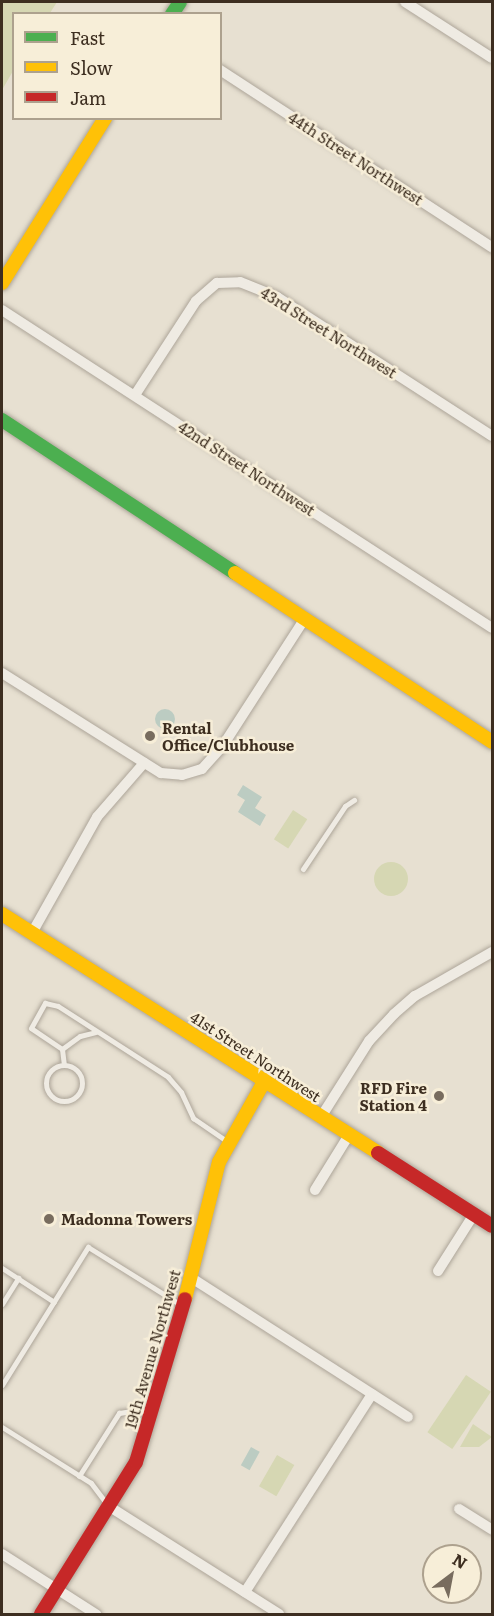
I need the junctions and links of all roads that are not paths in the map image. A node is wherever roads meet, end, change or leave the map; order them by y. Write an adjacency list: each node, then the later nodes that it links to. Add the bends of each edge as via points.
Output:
1 (405, 2): 2 (street)
2 (492, 58)
3 (222, 71): 5 (street, 44th Street Northwest)
4 (104, 120): 6 (street)
5 (492, 247)
6 (2, 283)
7 (2, 310): 8 (street, 42nd Street Northwest)
8 (135, 395): 10 (street, 43rd Street Northwest, via 196,301 217,283 240,282 277,297); 12 (street, 42nd Street Northwest)
9 (2, 420): 11 (street)
10 (492, 436)
11 (305, 618): 14 (street); 15 (street, via 230,736 202,769 168,775)
12 (492, 628)
13 (2, 673): 15 (street)
14 (492, 742)
15 (144, 763): 19 (street, via 96,818)
16 (354, 800): 17 (lane, via 345,806)
17 (303, 869)
18 (2, 914): 19 (street, 41st Street Northwest)
19 (32, 933): 24 (street, 41st Street Northwest)
20 (492, 952): 25 (street, via 415,996 394,1014 369,1041)
21 (96, 1032): 22 (lane, via 80,1036); 22 (lane, via 58,1006 45,1003 31,1028); 27 (lane, via 168,1077 181,1092 193,1118)
22 (62, 1049): 23 (lane)
23 (64, 1065): 23 (lane, via 51,1070 46,1086 51,1096 65,1101 77,1095 82,1084 80,1074)
24 (265, 1080): 25 (street, 41st Street Northwest); 27 (street, 19th Avenue Northwest)
25 (321, 1117): 26 (street, 41st Street Northwest)
26 (349, 1135): 28 (street); 29 (street, 41st Street Northwest)
27 (228, 1142): 33 (street, 19th Avenue Northwest, via 211,1185)
28 (315, 1190)
29 (474, 1214): 30 (street, 41st Street Northwest); 32 (street)
30 (492, 1226)
31 (2, 1268): 34 (lane)
32 (438, 1271)
33 (190, 1277): 37 (street, 19th Avenue Northwest); 39 (street)
34 (18, 1278): 35 (lane); 36 (lane)
35 (54, 1302): 37 (lane, via 88,1246); 38 (lane)
36 (2, 1304)
37 (182, 1306): 40 (street, 19th Avenue Northwest)
38 (2, 1385)
39 (372, 1394): 41 (street); 49 (street)
40 (152, 1414): 43 (lane, via 137,1410 119,1413); 44 (street, 19th Avenue Northwest, via 130,1475)
41 (408, 1417)
42 (2, 1427): 43 (lane)
43 (79, 1476): 44 (lane, via 91,1483)
44 (110, 1507): 48 (street, 19th Avenue Northwest); 49 (street)
45 (459, 1509): 46 (street)
46 (492, 1530)
47 (2, 1554): 48 (street)
48 (57, 1590): 50 (street, 19th Avenue Northwest); 51 (street)
49 (245, 1592): 52 (street)
50 (41, 1614)
51 (96, 1614)
52 (279, 1614)

